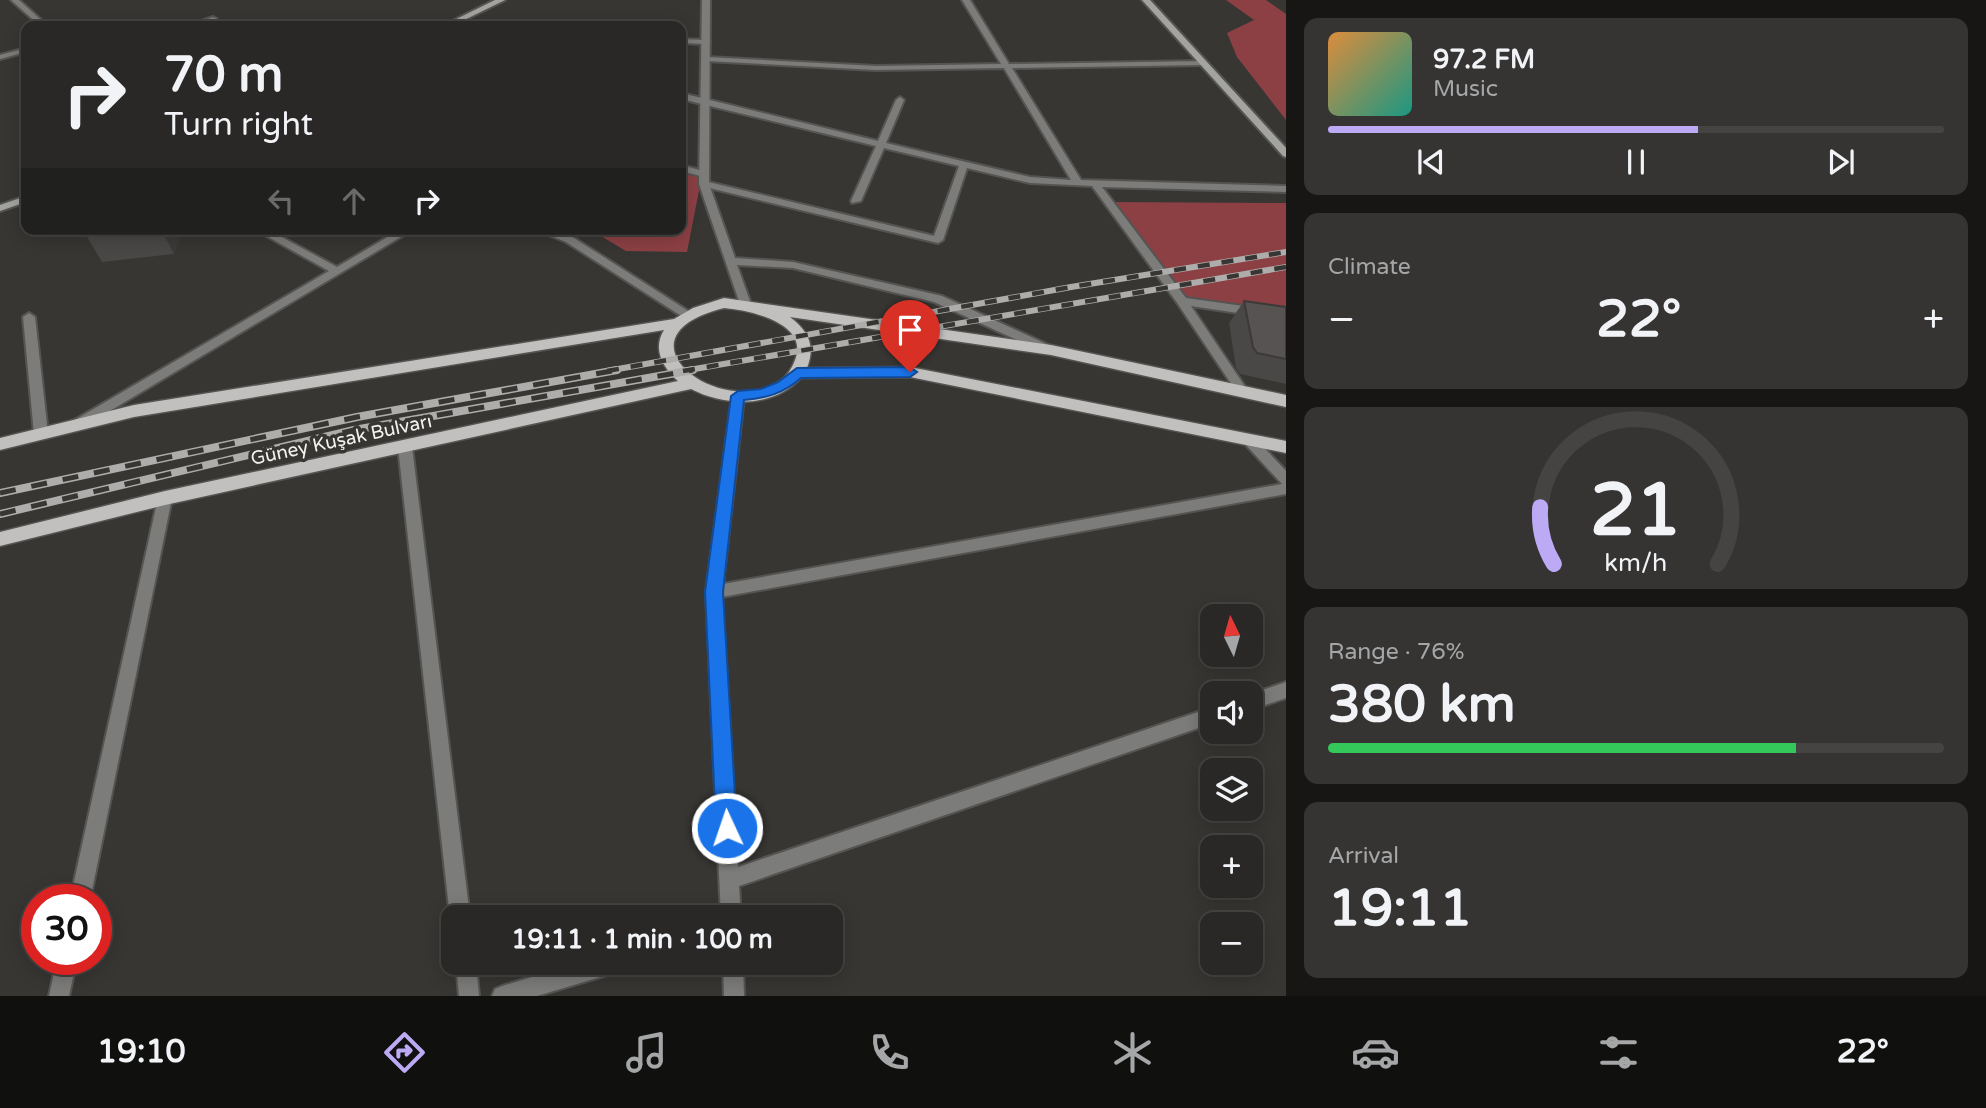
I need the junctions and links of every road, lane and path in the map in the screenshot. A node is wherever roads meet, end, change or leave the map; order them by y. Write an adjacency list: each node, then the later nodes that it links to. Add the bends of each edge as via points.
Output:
1 (15, 0): 7 (street)
2 (501, 0): 9 (main road)
3 (706, 0): 11 (street)
4 (966, 0): 16 (street)
5 (1146, 0): 15 (main road)
6 (213, 19): 8 (street)
7 (38, 21)
8 (207, 21)
9 (457, 21)
10 (686, 41): 11 (street)
11 (706, 42): 14 (street)
12 (21, 51): 13 (street)
13 (0, 57)
14 (706, 59): 16 (street, via 876,68); 19 (street)
15 (1202, 63): 16 (street); 21 (main road)
16 (1006, 66): 25 (street)
17 (686, 97): 19 (street)
18 (900, 100): 20 (street)
19 (705, 101): 20 (street); 24 (street)
20 (881, 144): 22 (street); 29 (street)
21 (1286, 154)
22 (964, 164): 24 (street, via 938,240); 25 (street, via 1030,180)
23 (686, 170): 24 (street)
24 (704, 179): 34 (street)
25 (1078, 183): 26 (street)
26 (1095, 184): 27 (street); 36 (street)
27 (1286, 189)
28 (21, 201): 30 (main road)
29 (856, 201)
30 (0, 208)
31 (270, 235): 35 (street)
32 (399, 235): 35 (street)
33 (556, 235): 41 (street, via 570,240)
34 (731, 261): 37 (street); 42 (street, via 793,265 937,299)
35 (337, 271): 48 (street)
36 (1182, 301): 39 (street); 45 (street)
37 (746, 304): 38 (main road); 41 (main road, via 724,303)
38 (765, 309): 42 (main road); 43 (main road, via 789,324 804,344 804,359)
39 (1286, 316)
40 (29, 317): 49 (street)
41 (680, 319): 44 (main road, via 667,339 667,355); 48 (main road, via 134,411)
42 (1051, 350): 45 (main road)
43 (797, 373): 46 (main road, via 783,386); 50 (main road, via 910,372)
44 (691, 384): 46 (main road); 52 (main road, Güney Kuşak Bulvarı)
45 (1242, 391): 47 (main road)
46 (738, 396): 58 (street)
47 (1286, 401)
48 (76, 425): 49 (main road)
49 (41, 434): 51 (main road)
50 (1250, 441): 53 (main road); 54 (street)
51 (0, 444)
52 (405, 447): 56 (main road, Güney Kuşak Bulvarı); 64 (street)
53 (1286, 447)
54 (1286, 480)
55 (1286, 489): 58 (street)
56 (165, 498): 57 (main road, Güney Kuşak Bulvarı); 63 (street)
57 (0, 539)
58 (714, 592): 62 (street)
59 (1286, 690): 60 (street)
60 (1263, 698)
61 (1200, 719): 62 (street)
62 (729, 880): 65 (street)
63 (83, 884)
64 (459, 905)
65 (730, 905)
66 (64, 975): 70 (street)
67 (468, 975): 71 (street)
68 (573, 975): 72 (street)
69 (733, 975): 73 (street)
70 (59, 996)
71 (470, 996)
72 (502, 996)
73 (734, 996)

